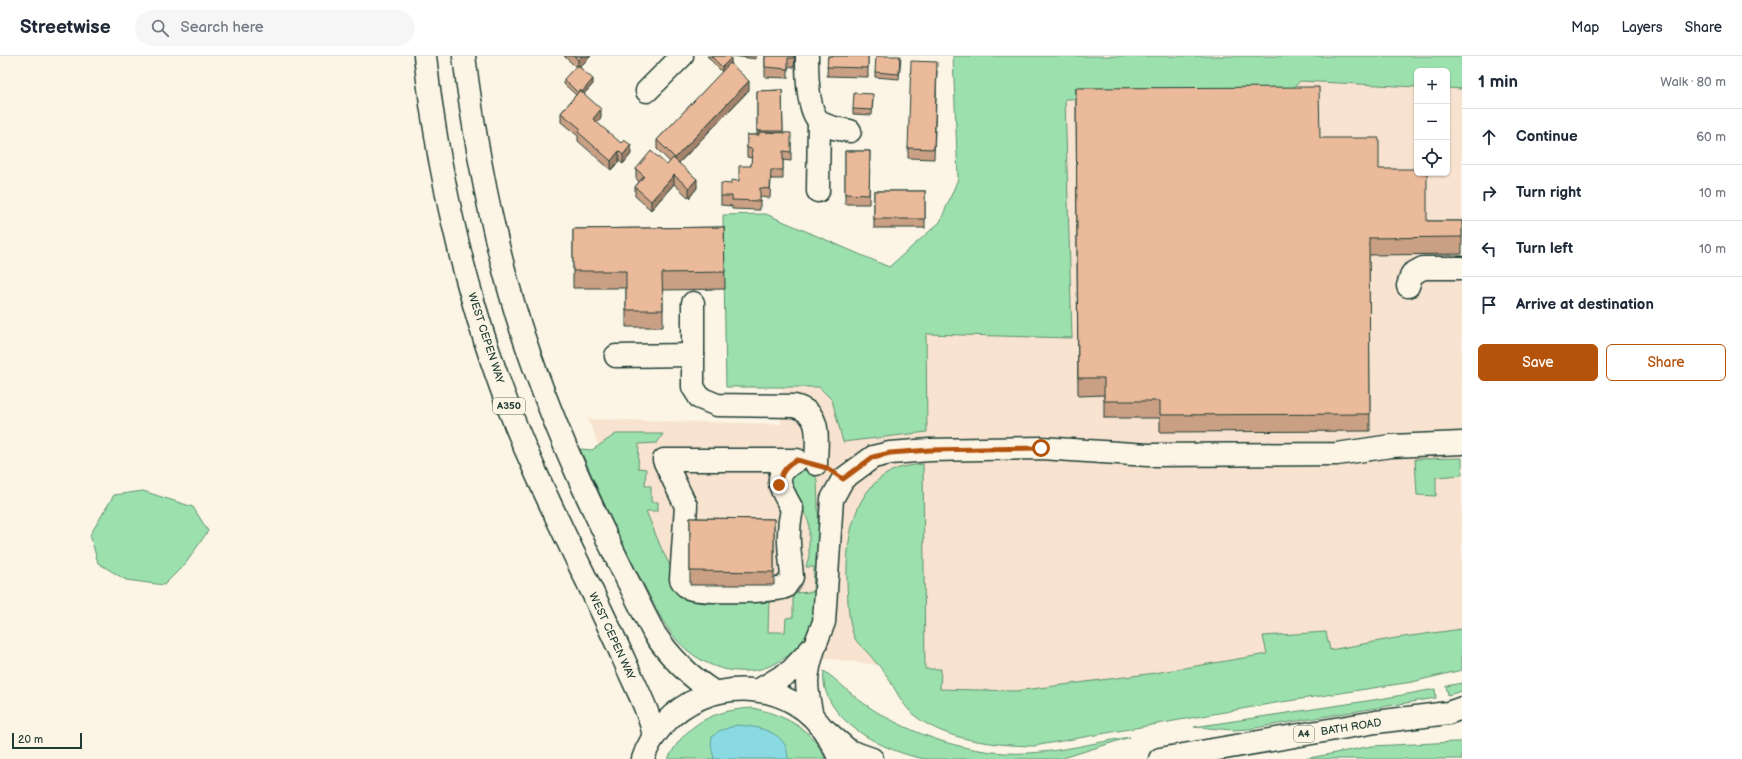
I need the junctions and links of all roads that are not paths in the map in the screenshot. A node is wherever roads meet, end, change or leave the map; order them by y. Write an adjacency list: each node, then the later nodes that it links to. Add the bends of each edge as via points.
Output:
1 (425, 56): 22 (main road, WEST CEPEN WAY / A350, via 429,94 454,222 486,344 536,473 645,706)
2 (464, 56): 19 (main road, via 481,169 494,229 524,338 547,399 593,512 654,633 675,660)
3 (682, 56): 5 (main road)
4 (807, 56): 6 (main road, via 812,107)
5 (648, 91)
6 (819, 121): 7 (main road, via 832,128); 8 (main road)
7 (850, 131)
8 (818, 192)
9 (1462, 268): 10 (main road, via 1423,268 1412,274)
10 (1408, 286)
11 (693, 303): 12 (main road)
12 (693, 355): 13 (main road); 15 (main road, via 693,387 700,398 717,405 794,406 810,412 816,426)
13 (616, 356)
14 (1462, 443): 16 (main road, via 1391,446 1337,454 1148,455 1041,448 930,450 873,457)
15 (806, 462): 15 (main road, via 664,460 686,506 682,579 684,585 693,589 767,591 785,587 792,577 788,551 788,527 792,509 779,485 780,476 786,466); 16 (main road, via 827,468)
16 (843, 479): 17 (main road, via 832,499 824,622)
17 (815, 646): 18 (main road, via 791,671); 21 (main road, via 807,670 806,689)
18 (759, 690): 19 (main road, via 740,688); 21 (main road, via 787,699)
19 (714, 692): 22 (main road, via 696,699 672,715)
20 (1457, 712): 26 (main road, BATH ROAD / A4, via 1376,722)
21 (817, 722): 24 (main road); 25 (main road, via 849,751)
22 (654, 736): 23 (main road)
23 (643, 759)
24 (839, 759)
25 (872, 759)
26 (1160, 759)

